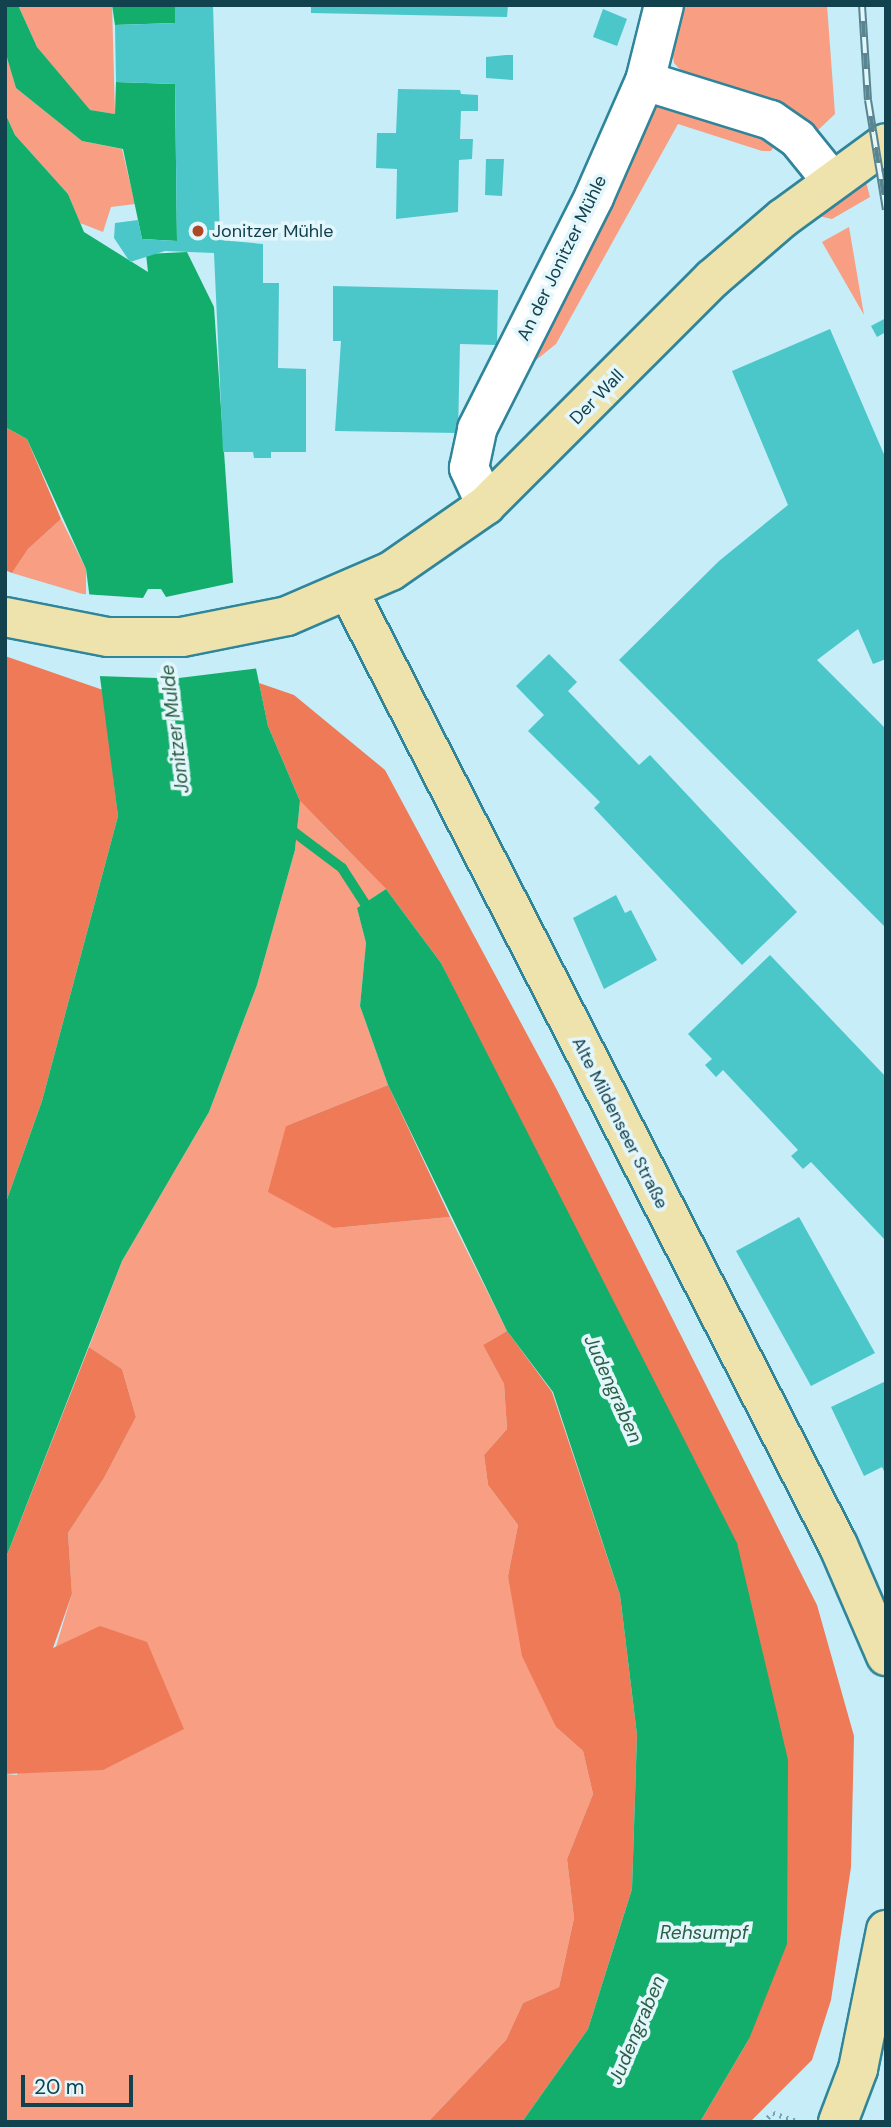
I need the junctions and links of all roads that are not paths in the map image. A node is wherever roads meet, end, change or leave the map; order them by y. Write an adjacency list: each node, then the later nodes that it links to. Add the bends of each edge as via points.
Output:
1 (664, 5): 2 (street, An der Jonitzer Mühle)
2 (645, 81): 4 (street, via 771,120 798,139); 5 (street, An der Jonitzer Mühle, via 594,197 477,429 469,468)
3 (886, 143): 4 (main road, Der Wall)
4 (832, 181): 5 (main road, Der Wall, via 712,279)
5 (486, 505): 6 (main road, Der Wall, via 414,556)
6 (349, 592): 7 (main road, Der Wall, via 287,616 182,637 74,633); 8 (main road, Alte Mildenseer Straße, via 838,1545)
7 (5, 617)
8 (886, 1656)
9 (886, 1930): 10 (main road, via 858,2069)
10 (838, 2122)

